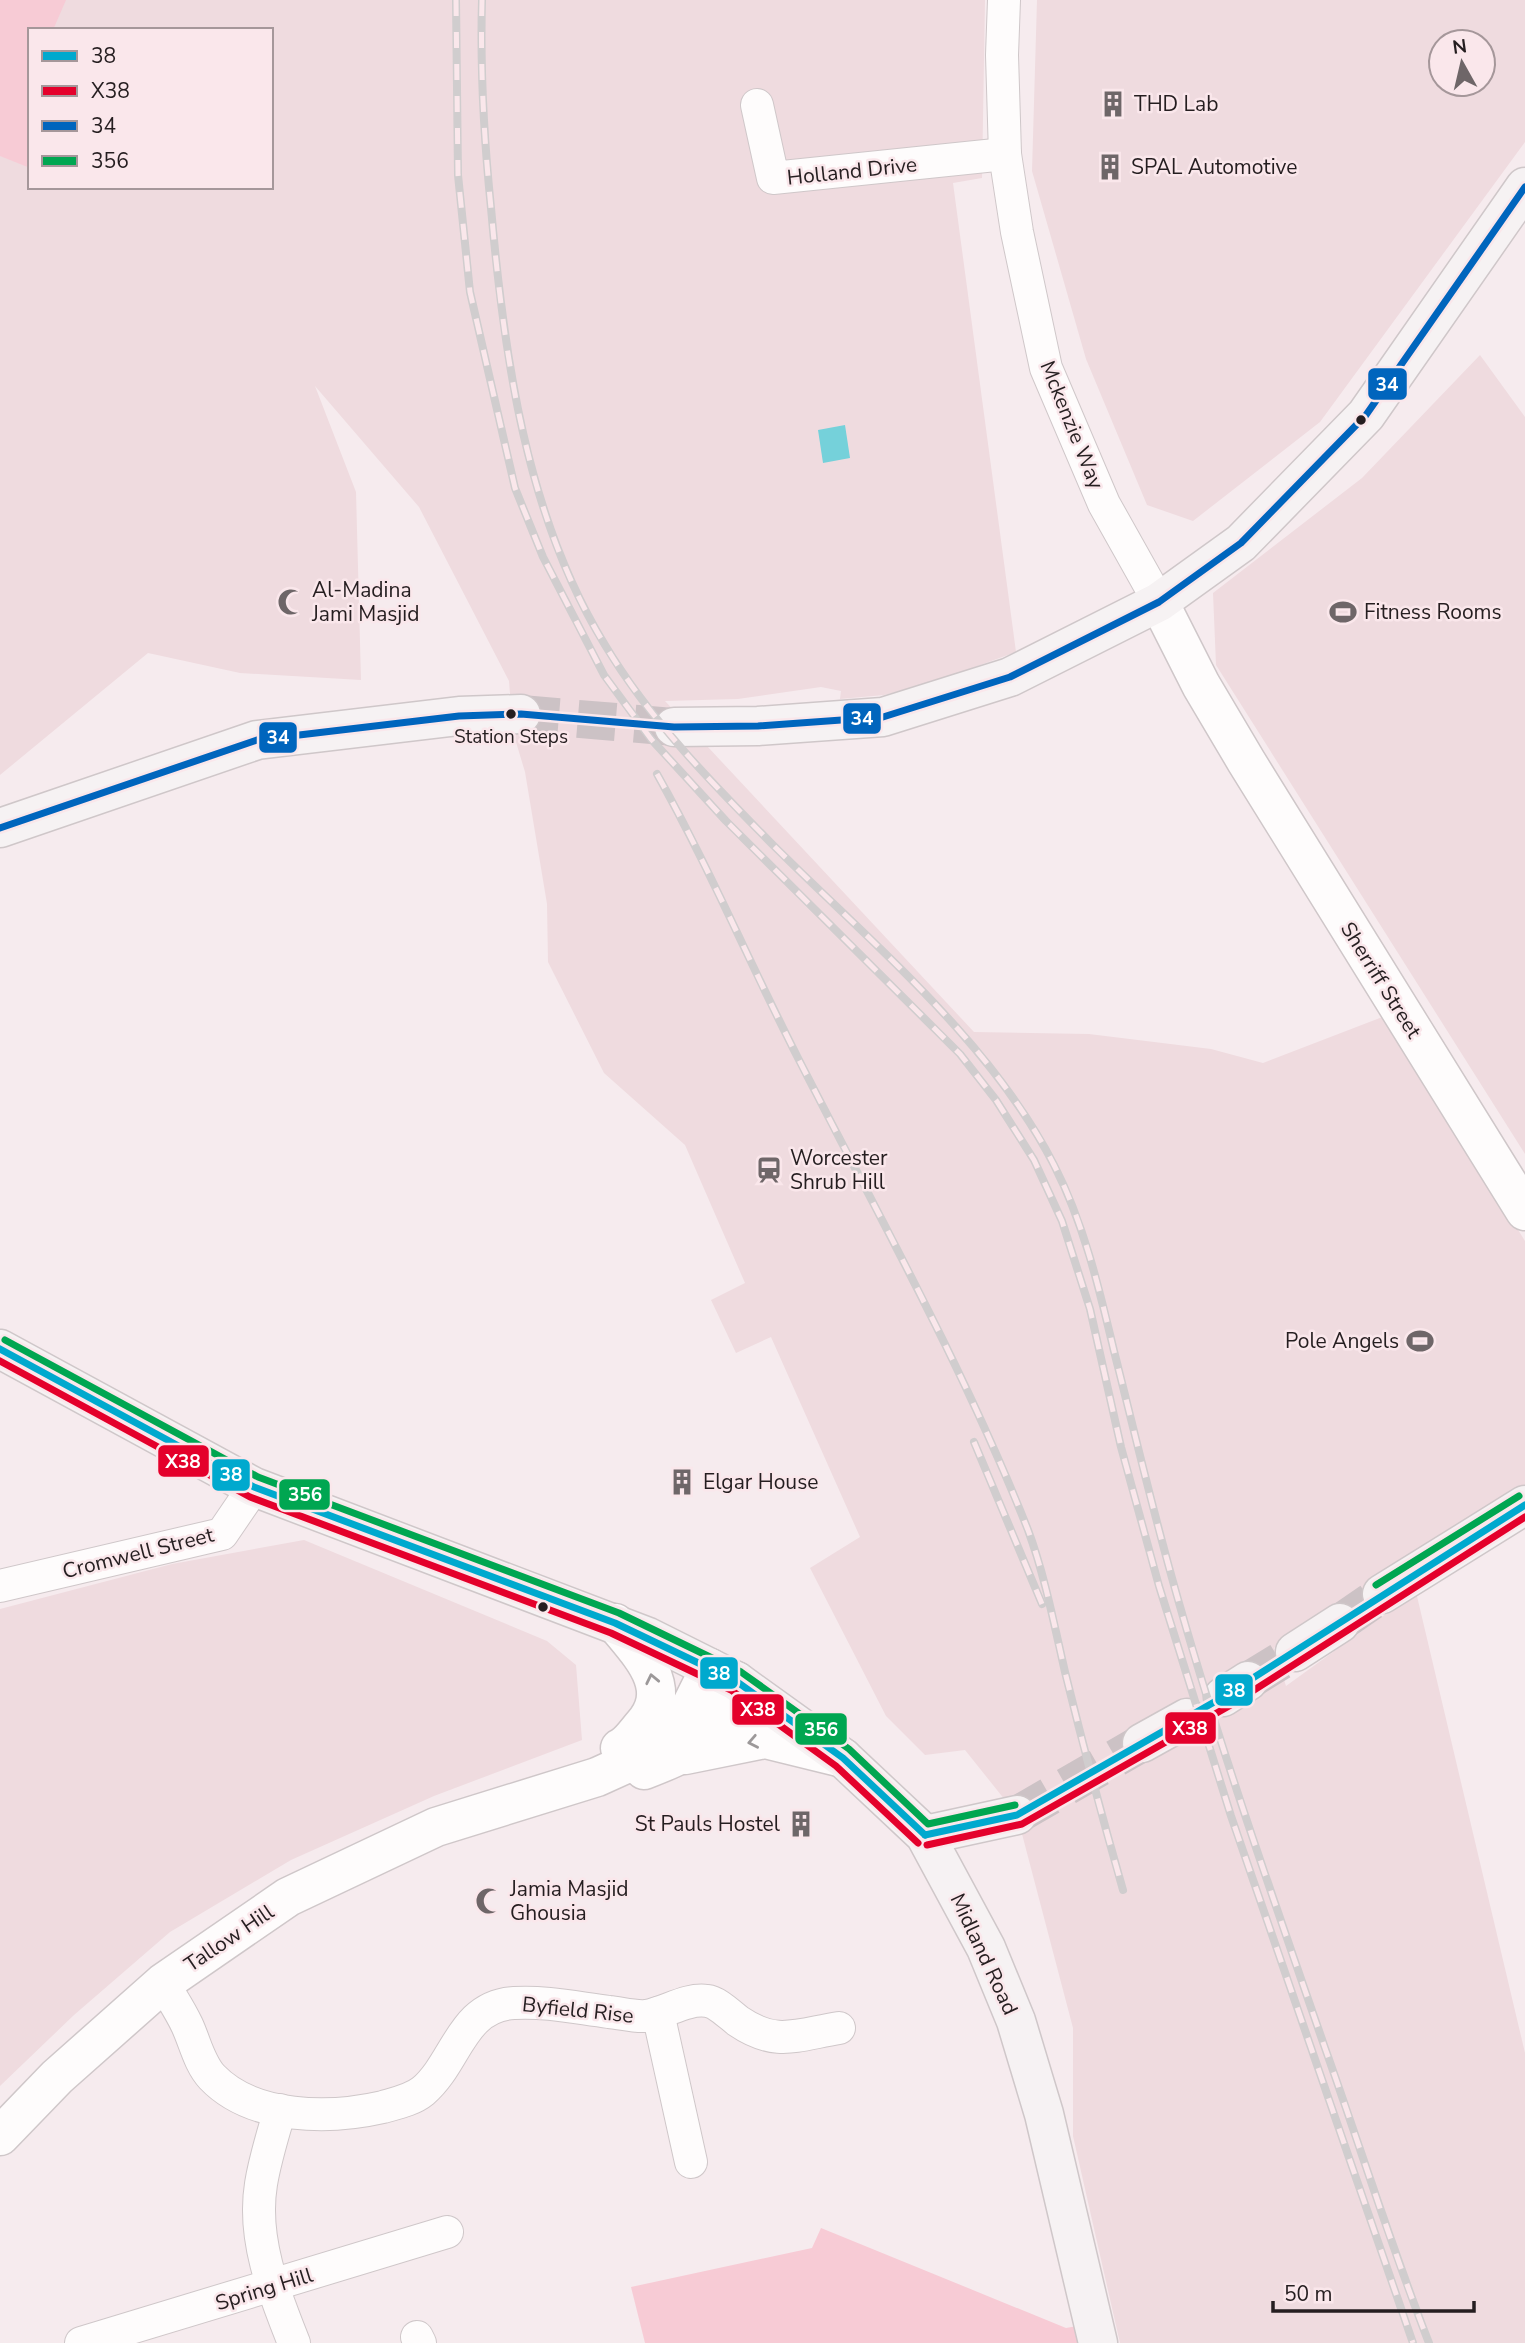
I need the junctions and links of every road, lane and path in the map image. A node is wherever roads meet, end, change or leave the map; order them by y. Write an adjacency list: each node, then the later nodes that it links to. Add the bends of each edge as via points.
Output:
1 (1004, 0): 3 (street, Mckenzie Way)
2 (757, 105): 3 (street, Holland Drive, via 773,178)
3 (1005, 154): 5 (street, Mckenzie Way, via 1046,368 1104,504)
4 (1525, 187): 5 (main road, via 1366,415 1241,543)
5 (1159, 602): 7 (main road, via 1010,677 883,717); 9 (street, Sherriff Street, via 1246,761)
6 (521, 714): 8 (main road, via 459,716 257,740)
7 (674, 727)
8 (0, 828)
9 (1525, 1211)
10 (0, 1349): 11 (main road, Midland Road)
11 (254, 1487): 13 (street, Cromwell Street, via 222,1534); 15 (main road, Midland Road)
12 (1525, 1505): 14 (main road)
13 (0, 1586)
14 (1382, 1594)
15 (615, 1622): 18 (main road, Midland Road); 24 (street, Tallow Hill, one-way to 15, via 625,1746 648,1720 656,1703 652,1670)
16 (1340, 1623): 17 (main road)
17 (1295, 1651)
18 (723, 1674): 21 (street, Tallow Hill, via 714,1730); 22 (main road, Midland Road); 23 (street, Tallow Hill, via 650,1753)
19 (1186, 1718): 20 (main road)
20 (1142, 1744)
21 (681, 1755): 22 (street, Tallow Hill, one-way to 21, via 765,1739); 23 (street, Tallow Hill, via 632,1774)
22 (843, 1758): 26 (main road, Midland Road)
23 (597, 1777): 24 (street, Tallow Hill)
24 (501, 1805): 27 (street, Tallow Hill, via 436,1827 288,1897)
25 (1017, 1815): 26 (main road)
26 (925, 1835): 37 (main road, Midland Road, via 986,1948 1017,2021 1044,2113)
27 (163, 1983): 30 (street, Byfield Rise, via 213,2078 235,2093); 31 (street, Tallow Hill, via 57,2077)
28 (658, 2013): 29 (street, Byfield Rise, via 696,2000 711,2001 765,2037); 30 (street, Byfield Rise, via 643,2016 533,2002 505,2004 478,2015 465,2027 443,2067 422,2092 406,2100 353,2114); 32 (street)
29 (839, 2028)
30 (280, 2110): 34 (street, via 261,2186 260,2228)
31 (0, 2136)
32 (691, 2162)
33 (447, 2232): 34 (street, Spring Hill)
34 (272, 2287): 35 (street, Spring Hill); 36 (street)
35 (81, 2343)
36 (294, 2343)
37 (1098, 2343)

